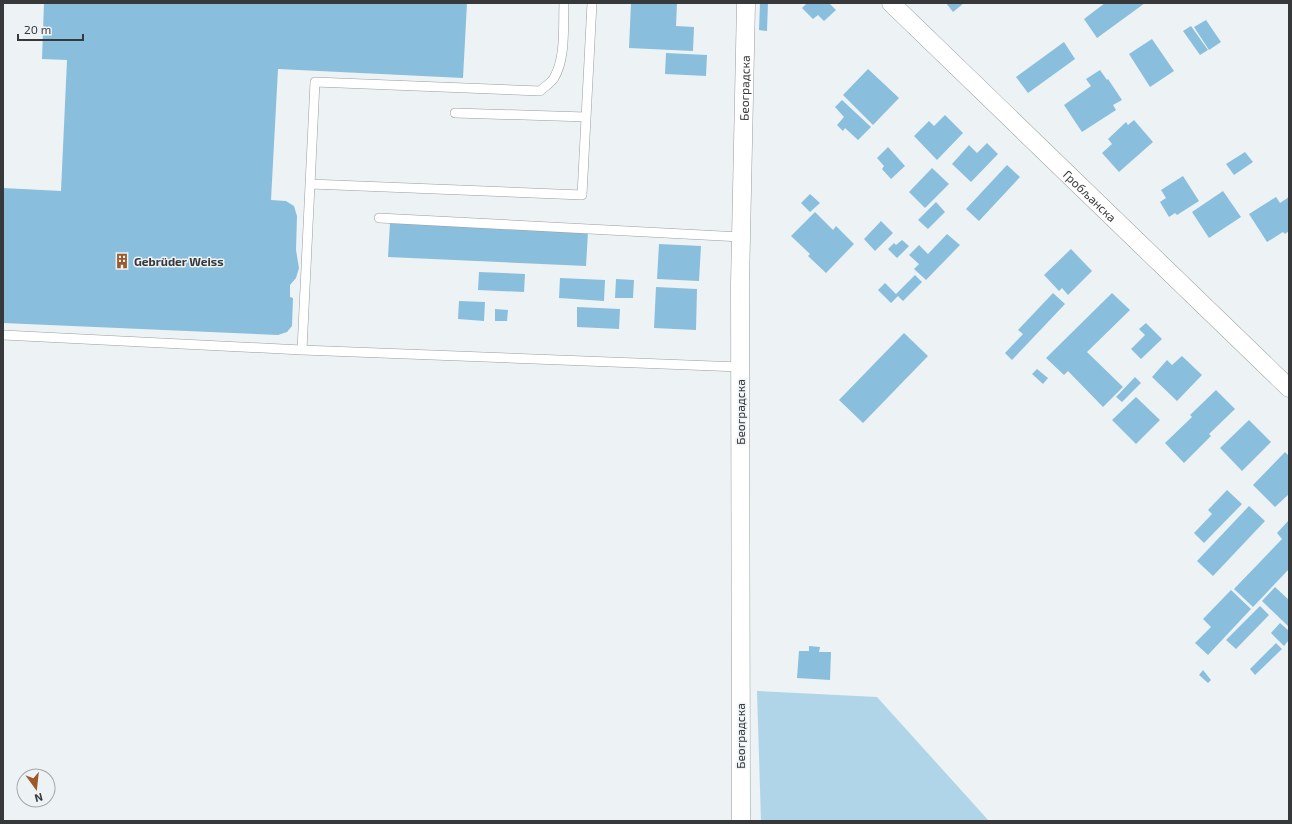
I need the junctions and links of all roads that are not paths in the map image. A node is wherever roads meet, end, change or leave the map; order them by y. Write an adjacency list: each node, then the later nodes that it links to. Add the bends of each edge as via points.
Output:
1 (564, 3): 7 (lane, via 562,55 553,80 540,91 316,82)
2 (592, 3): 6 (lane)
3 (746, 3): 9 (street, Београдска)
4 (891, 3): 13 (street, Гробљанска)
5 (455, 113): 6 (lane)
6 (586, 117): 7 (lane, via 582,195)
7 (310, 184): 11 (lane)
8 (379, 218): 9 (lane)
9 (741, 237): 12 (street, Београдска)
10 (3, 335): 11 (lane)
11 (302, 350): 12 (lane)
12 (740, 366): 14 (street, Београдска)
13 (1289, 388)
14 (741, 821)

